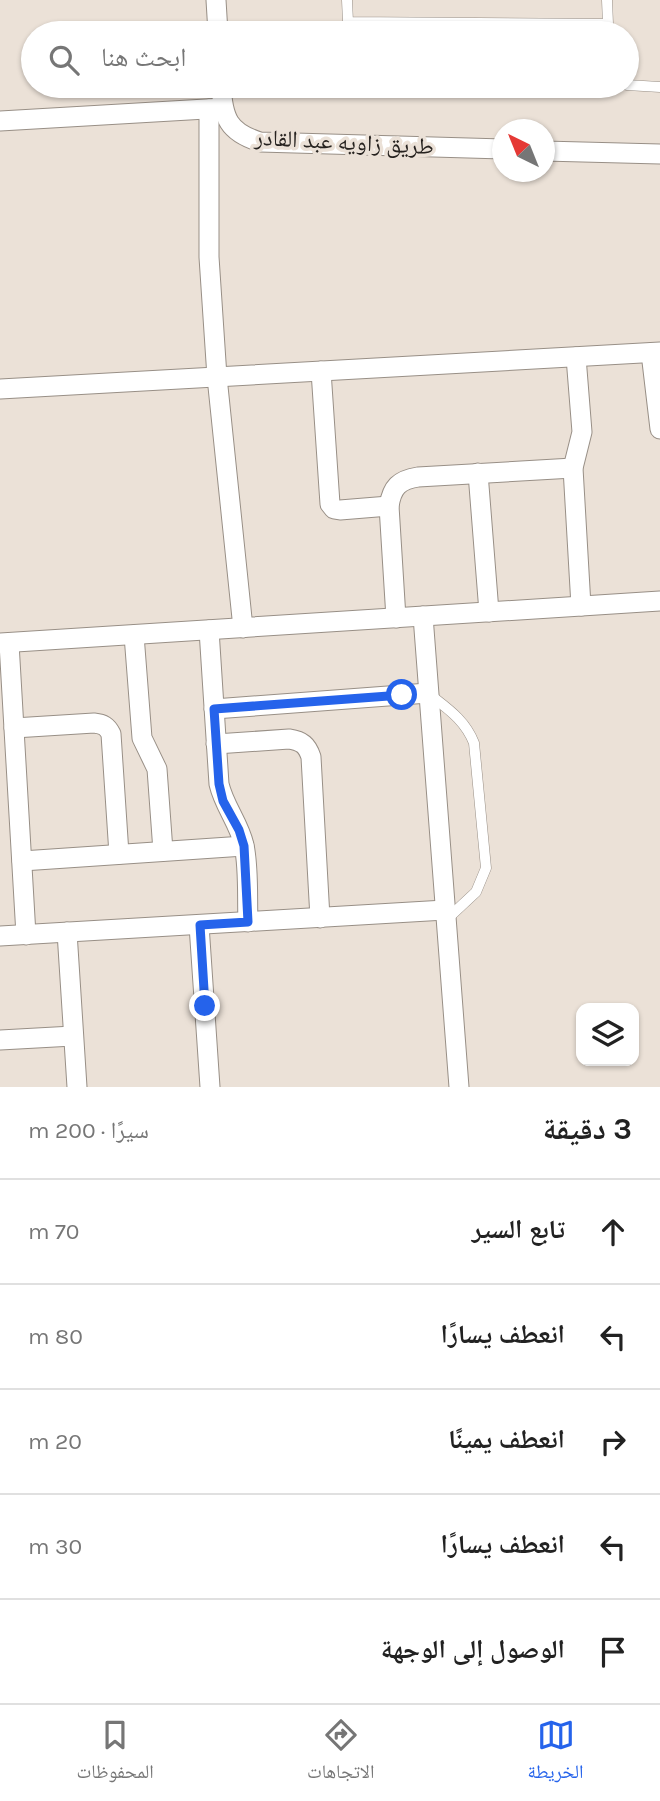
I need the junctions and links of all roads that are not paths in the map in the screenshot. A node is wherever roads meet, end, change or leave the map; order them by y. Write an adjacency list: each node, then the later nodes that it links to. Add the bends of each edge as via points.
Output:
1 (216, 0): 4 (street)
2 (347, 0): 5 (lane)
3 (607, 0): 6 (lane)
4 (217, 21)
5 (348, 21)
6 (608, 21)
7 (639, 86): 8 (lane)
8 (660, 87)
9 (218, 98): 10 (street, طريق زاويه عبد القادر)
10 (216, 108): 11 (street); 12 (street, طريق زاويه عبد القادر, via 243,137 260,142); 18 (street, via 209,257)
11 (0, 121)
12 (492, 149)
13 (555, 151): 14 (street)
14 (660, 154)
15 (655, 353): 16 (street); 20 (street)
16 (576, 357): 17 (street); 21 (street, via 582,432)
17 (321, 371): 18 (street); 23 (street, via 330,504 340,510)
18 (217, 377): 19 (street); 29 (street)
19 (0, 389)
20 (660, 429)
21 (573, 468): 22 (street); 25 (street)
22 (478, 473): 23 (street, via 403,479 391,491); 26 (street)
23 (388, 506): 28 (street)
24 (660, 601): 25 (street)
25 (581, 606): 26 (street)
26 (489, 612): 27 (street)
27 (423, 616): 28 (street); 33 (street)
28 (396, 618): 29 (street)
29 (243, 628): 30 (street)
30 (209, 630): 31 (street); 34 (street)
31 (134, 635): 32 (street); 36 (street)
32 (4, 643): 35 (street)
33 (429, 693): 34 (street); 43 (street); 43 (lane, via 460,718 474,743 486,868 476,892)
34 (214, 709): 38 (street)
35 (14, 728): 37 (street, via 102,723); 42 (street)
36 (141, 731): 37 (street); 40 (street, via 157,769)
37 (111, 734): 41 (street)
38 (216, 744): 39 (street, via 223,801); 44 (street, via 289,739 308,747)
39 (244, 846): 40 (street); 45 (street)
40 (163, 851): 41 (street)
41 (120, 854): 42 (street)
42 (22, 861): 48 (street)
43 (446, 915): 44 (street); 54 (street)
44 (320, 918): 45 (street)
45 (248, 922): 46 (street)
46 (200, 925): 47 (street); 53 (street)
47 (67, 932): 48 (street); 50 (street)
48 (26, 935): 49 (street)
49 (0, 936)
50 (73, 1036): 51 (street); 52 (street)
51 (0, 1040)
52 (77, 1087)
53 (210, 1087)
54 (459, 1087)

